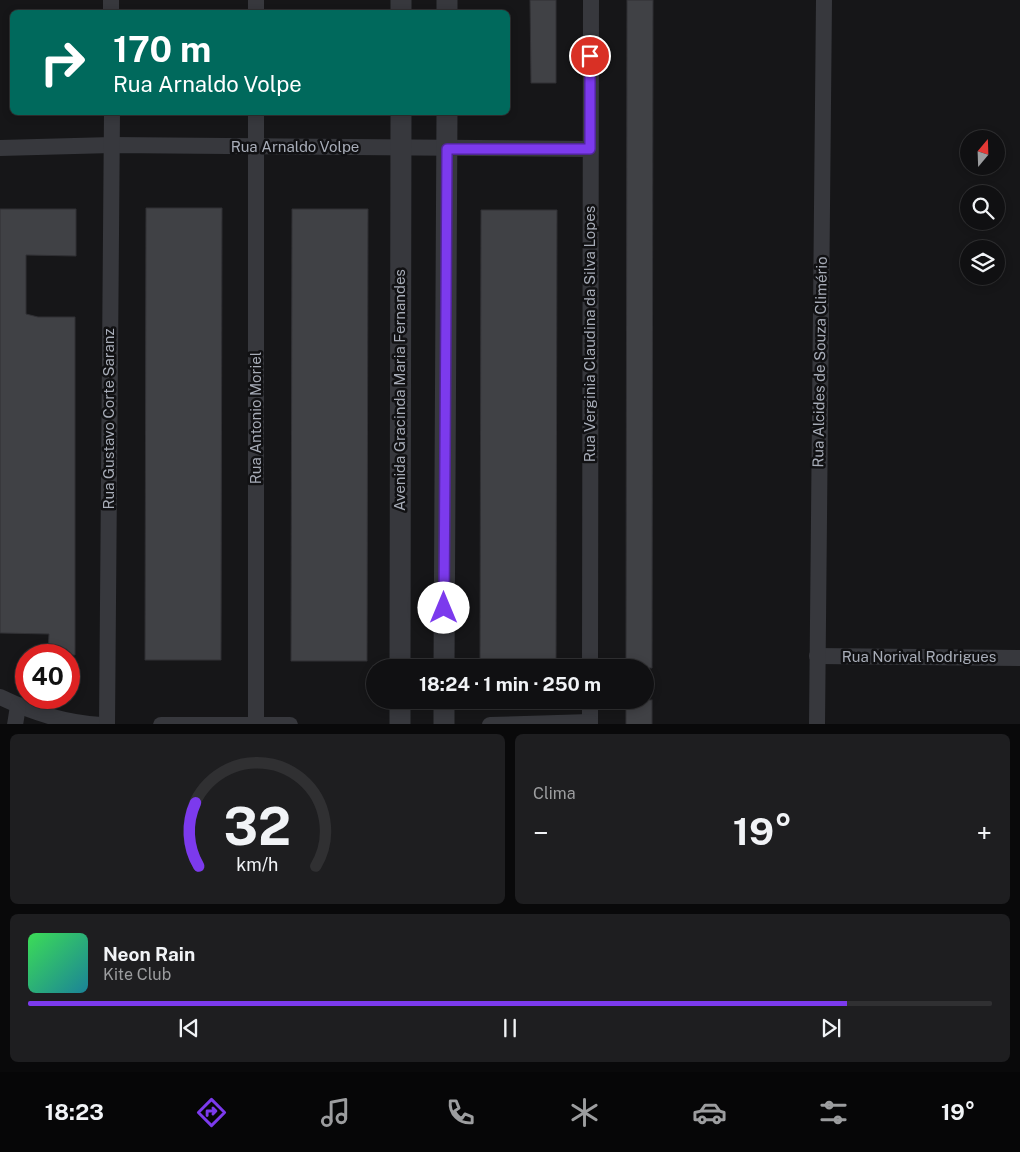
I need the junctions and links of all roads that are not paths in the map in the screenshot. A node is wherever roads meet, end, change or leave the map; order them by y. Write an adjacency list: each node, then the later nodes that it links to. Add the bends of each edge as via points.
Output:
1 (591, 0): 12 (street, Rua Verginia Claudina da Silva Lopes)
2 (824, 0): 13 (street, Rua Alcides de Souza Climério)
3 (112, 115): 7 (street, Rua Gustavo Corte Saranz)
4 (256, 115): 9 (street, Rua Antonio Moriel)
5 (401, 115): 10 (street, Avenida Gracinda Maria Fernandes)
6 (447, 115): 11 (street)
7 (112, 145): 8 (street, Rua Arnaldo Volpe); 9 (street, Rua Arnaldo Volpe); 28 (street, Rua Gustavo Corte Saranz)
8 (0, 148)
9 (256, 148): 10 (street, Rua Arnaldo Volpe); 30 (street, Rua Antonio Moriel)
10 (401, 148): 11 (street, Rua Arnaldo Volpe); 15 (street, Avenida Gracinda Maria Fernandes)
11 (447, 149): 12 (street, Rua Arnaldo Volpe); 16 (street)
12 (590, 149): 17 (street, Rua Verginia Claudina da Silva Lopes)
13 (817, 656): 14 (street, Rua Norival Rodrigues); 35 (street, Rua Alcides de Souza Climério)
14 (1020, 658)
15 (400, 659)
16 (444, 659)
17 (590, 659)
18 (0, 697): 19 (street)
19 (15, 704)
20 (18, 709): 26 (street)
21 (28, 709): 27 (street, via 74,723)
22 (400, 709): 32 (street)
23 (444, 709): 33 (street)
24 (590, 709): 25 (street)
25 (590, 723): 34 (street)
26 (15, 724)
27 (102, 724)
28 (107, 724)
29 (161, 724): 30 (street)
30 (256, 724): 31 (street)
31 (290, 724)
32 (400, 724)
33 (444, 724)
34 (490, 724)
35 (817, 724)

